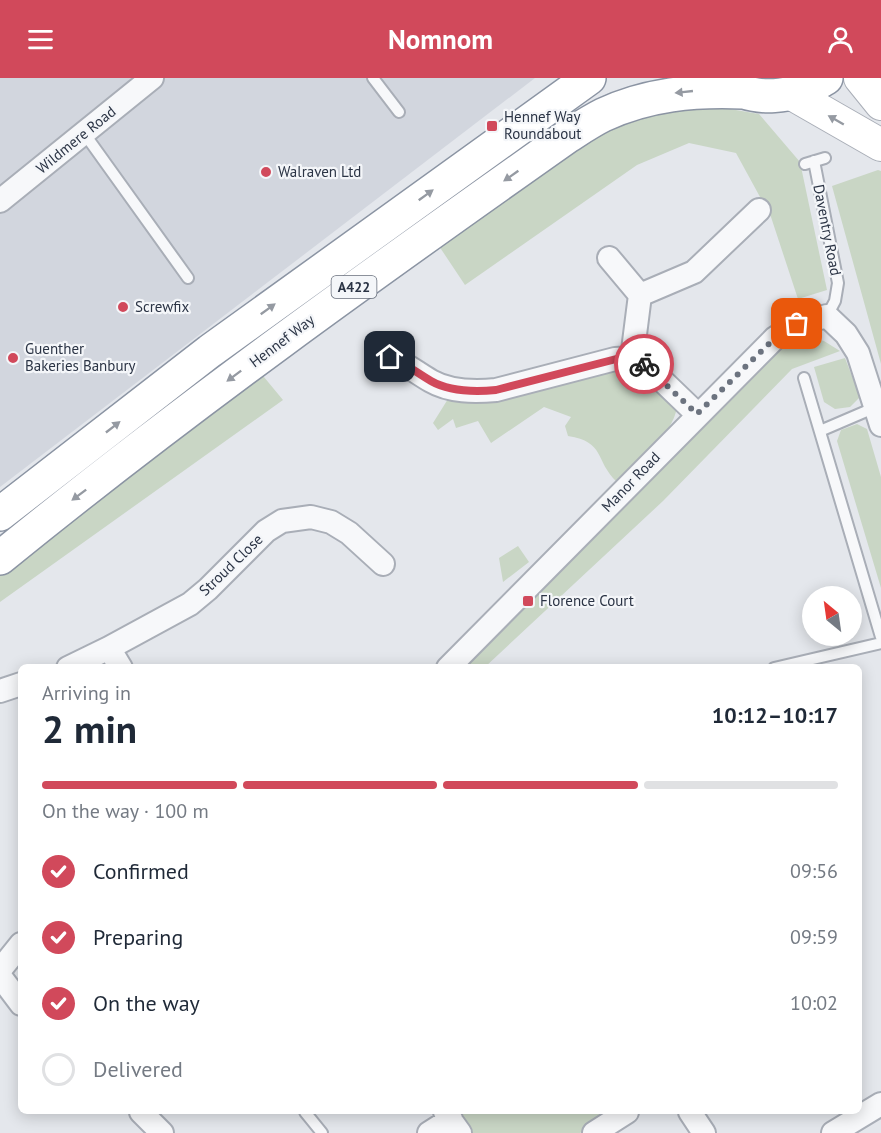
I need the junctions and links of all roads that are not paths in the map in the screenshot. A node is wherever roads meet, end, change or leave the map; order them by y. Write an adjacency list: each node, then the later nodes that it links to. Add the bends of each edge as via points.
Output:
1 (152, 78): 10 (street, Wildmere Road)
2 (373, 78): 9 (lane)
3 (589, 78): 25 (highway, A422, one-way to 3, via 210,351)
4 (826, 78): 7 (highway)
5 (860, 78): 8 (street)
6 (731, 85): 7 (highway, Hennef Way, via 774,97); 26 (highway, Hennef Way / A422, one-way to 26, via 652,98 603,115 568,136 321,312)
7 (792, 94): 11 (street, one-way to 7)
8 (881, 104)
9 (399, 112)
10 (84, 133): 13 (street, Wildmere Road); 16 (lane)
11 (881, 145)
12 (815, 161): 18 (lane, Daventry Road, via 838,283)
13 (0, 201)
14 (759, 210): 17 (street, via 694,272)
15 (609, 258): 17 (street)
16 (188, 278)
17 (640, 295): 20 (street)
18 (827, 316): 22 (street, Manor Road, via 781,333); 23 (street, via 846,334 858,353)
19 (390, 357): 20 (street, via 443,387 480,391)
20 (632, 358): 22 (street, via 646,365)
21 (804, 378): 24 (lane)
22 (697, 414): 33 (street, Manor Road)
23 (878, 416): 24 (lane)
24 (820, 431): 28 (lane)
25 (0, 514)
26 (0, 558)
27 (383, 564): 30 (street, Stroud Close, via 349,533 330,522 311,517 282,521 266,531 190,604)
28 (881, 637)
29 (881, 643): 34 (lane)
30 (109, 648): 31 (street, Stroud Close); 32 (street)
31 (76, 664)
32 (119, 664)
33 (452, 664)
34 (791, 664)
35 (18, 685): 36 (street)
36 (0, 691)
37 (18, 948): 38 (street)
38 (0, 970)
39 (0, 976): 40 (street)
40 (18, 1000)
41 (881, 1104): 52 (street)
42 (143, 1114): 47 (street)
43 (307, 1114): 48 (lane)
44 (624, 1114): 50 (street)
45 (691, 1114): 51 (street)
46 (452, 1121): 49 (street)
47 (162, 1133)
48 (322, 1133)
49 (429, 1133)
50 (594, 1133)
51 (704, 1133)
52 (833, 1133)

